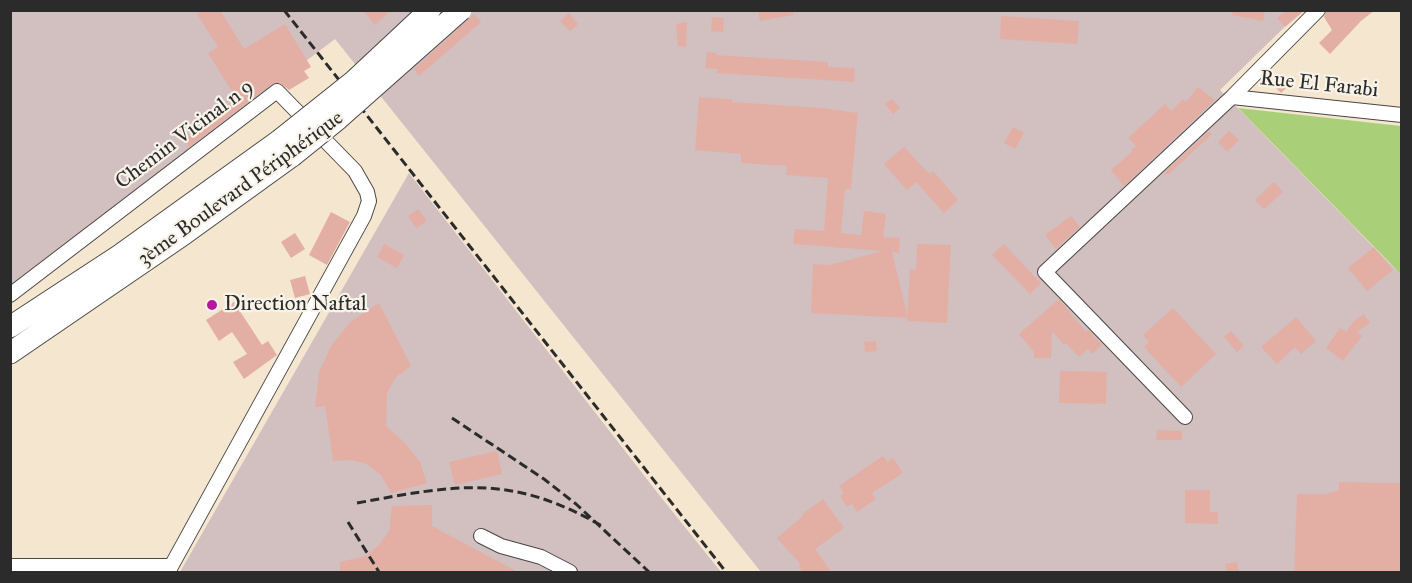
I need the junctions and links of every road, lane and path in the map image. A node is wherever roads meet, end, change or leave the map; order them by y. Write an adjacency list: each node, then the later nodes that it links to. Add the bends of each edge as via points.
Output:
1 (430, 10): 6 (highway, bridge)
2 (461, 10): 6 (highway, 3ème Boulevard Périphérique, bridge, via 338,119)
3 (1318, 10): 4 (street)
4 (1232, 97): 5 (street, Rue El Farabi); 10 (street, via 1045,272)
5 (1401, 115)
6 (286, 148): 8 (highway, 3ème Boulevard Périphérique); 9 (highway, 3ème Boulevard Périphérique, via 184,234)
7 (10, 295): 13 (street, Chemin Vicinal n 9, via 277,91 355,171 369,201 364,216)
8 (10, 327)
9 (10, 352)
10 (1185, 417)
11 (481, 536): 14 (street, via 542,557)
12 (10, 566): 13 (street)
13 (170, 569)
14 (570, 573)

